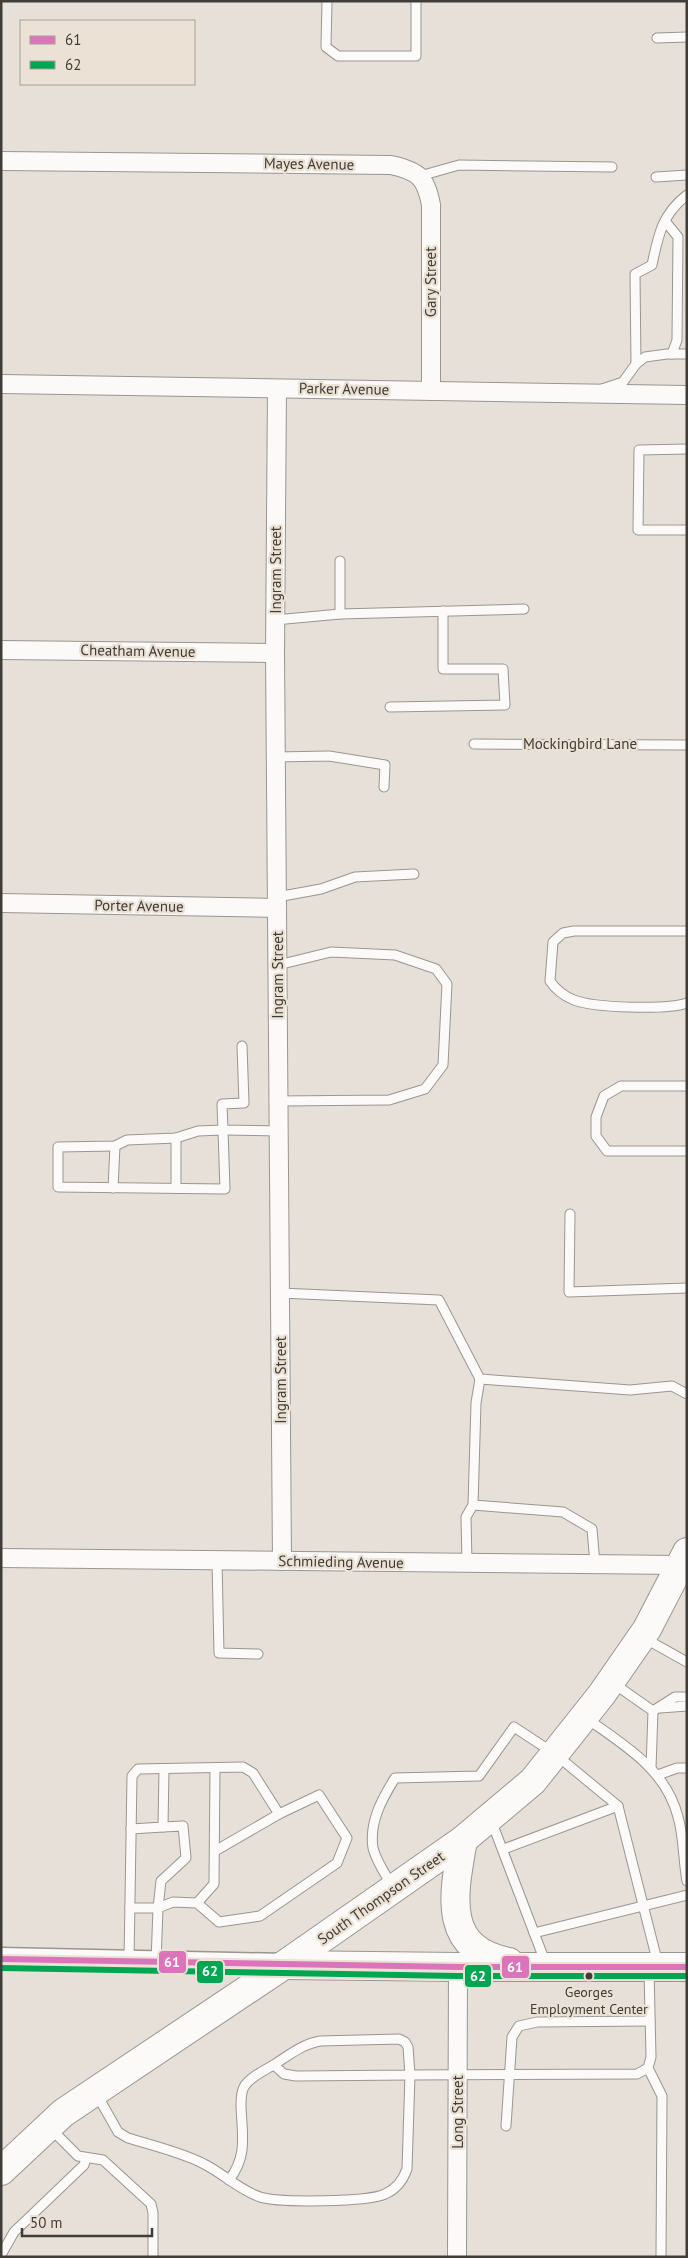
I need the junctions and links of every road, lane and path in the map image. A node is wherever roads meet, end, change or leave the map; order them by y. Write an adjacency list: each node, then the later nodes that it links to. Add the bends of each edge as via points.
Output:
1 (327, 1): 2 (lane, via 326,47 338,56 416,56)
2 (416, 1)
3 (687, 37): 4 (lane)
4 (657, 38)
5 (1, 161): 8 (street, Mayes Avenue, via 392,165)
6 (612, 167): 8 (lane, via 459,165)
7 (687, 175): 9 (lane)
8 (420, 176): 17 (street, Gary Street, via 428,189 431,205)
9 (656, 177)
10 (687, 195): 11 (lane, via 672,207)
11 (665, 222): 12 (lane, via 678,236 678,340); 14 (lane, via 657,238 652,266 635,274)
12 (672, 354): 13 (lane); 14 (lane, via 645,357)
13 (687, 354)
14 (636, 364): 18 (lane, via 623,382)
15 (1, 384): 16 (street, Parker Avenue)
16 (277, 389): 17 (street, Parker Avenue); 26 (street, Ingram Street)
17 (431, 390): 18 (street, Parker Avenue)
18 (590, 393): 19 (street, Parker Avenue)
19 (687, 395)
20 (687, 449): 21 (lane, via 639,450 638,530)
21 (687, 530)
22 (340, 561): 25 (lane)
23 (524, 609): 24 (lane)
24 (443, 611): 25 (lane); 29 (lane, via 443,669 504,669 504,705)
25 (340, 614): 26 (lane)
26 (276, 620): 28 (street, Ingram Street)
27 (1, 650): 28 (street, Cheatham Avenue)
28 (275, 653): 32 (street, Ingram Street)
29 (390, 707)
30 (474, 744): 31 (lane, Mockingbird Lane)
31 (687, 745)
32 (276, 757): 33 (lane, via 329,756 385,765); 35 (street, Ingram Street)
33 (384, 788)
34 (414, 874): 35 (lane, via 355,877)
35 (277, 902): 36 (street, Porter Avenue); 38 (street, Ingram Street)
36 (1, 903)
37 (687, 931): 39 (lane, via 563,933 553,942 550,981 557,991 573,1000 591,1004 670,1007)
38 (278, 965): 42 (street, Ingram Street); 42 (lane, via 331,952 395,955 436,968 447,984 443,1065 425,1089 389,1100)
39 (687, 1003)
40 (242, 1046): 43 (lane, via 244,1103 222,1104)
41 (687, 1086): 47 (lane, via 621,1086 604,1096 596,1118 596,1136 607,1151)
42 (278, 1100): 44 (street, Ingram Street)
43 (222, 1130): 44 (lane); 45 (lane, via 198,1131); 49 (lane, via 225,1189)
44 (279, 1131): 52 (street, Ingram Street)
45 (176, 1138): 46 (lane, via 127,1140); 49 (lane)
46 (115, 1146): 48 (lane); 48 (lane, via 58,1147 58,1187)
47 (687, 1151)
48 (113, 1188): 49 (lane)
49 (176, 1188)
50 (570, 1214): 51 (lane, via 569,1292)
51 (687, 1288)
52 (280, 1292): 53 (lane, via 439,1300); 59 (street, Ingram Street)
53 (480, 1379): 54 (lane, via 630,1390 672,1386); 55 (lane, via 476,1403)
54 (687, 1394)
55 (474, 1505): 60 (lane, via 466,1517); 61 (lane, via 563,1512 592,1529)
56 (1, 1558): 58 (street, Schmieding Avenue)
57 (684, 1559): 61 (street, Schmieding Avenue); 62 (highway, South Thompson Street)
58 (217, 1560): 59 (street, Schmieding Avenue); 63 (lane, via 220,1653)
59 (282, 1561): 60 (street, Schmieding Avenue)
60 (467, 1563): 61 (street, Schmieding Avenue)
61 (595, 1564)
62 (642, 1636): 64 (lane); 65 (highway, South Thompson Street)
63 (258, 1654)
64 (687, 1662)
65 (611, 1681): 68 (lane); 69 (highway, South Thompson Street)
66 (687, 1697): 68 (lane, via 674,1696)
67 (687, 1706): 68 (lane)
68 (653, 1711): 74 (lane)
69 (584, 1716): 70 (highway, South Thompson Street); 74 (lane)
70 (555, 1754): 75 (lane); 77 (highway, South Thompson Street, via 533,1781); 84 (lane, via 514,1727 479,1776 395,1778 379,1806 374,1829 374,1848)
71 (215, 1768): 73 (lane); 76 (lane, via 242,1767 253,1773); 82 (lane)
72 (687, 1768): 74 (lane)
73 (164, 1769): 78 (lane); 79 (lane, via 138,1769 132,1776)
74 (654, 1771): 83 (lane, via 670,1792 679,1818)
75 (618, 1806): 81 (lane); 87 (lane)
76 (279, 1814): 82 (lane); 86 (lane, via 319,1795 347,1838 337,1863 260,1916 219,1922)
77 (490, 1817): 80 (highway, South Thompson Street); 81 (lane)
78 (164, 1828): 79 (lane); 89 (lane, via 183,1826 186,1858 161,1881)
79 (131, 1829): 88 (lane)
80 (463, 1840): 84 (highway, South Thompson Street); 95 (highway, via 454,1900 460,1929 473,1947 494,1959)
81 (504, 1849): 90 (lane)
82 (215, 1851): 86 (lane, via 214,1884)
83 (687, 1882)
84 (393, 1889): 94 (highway, South Thompson Street)
85 (687, 1896): 87 (lane)
86 (197, 1903): 89 (lane, via 173,1902)
87 (644, 1905): 90 (lane); 96 (lane)
88 (130, 1908): 89 (lane); 92 (lane)
89 (158, 1908): 93 (lane)
90 (534, 1933): 95 (lane)
91 (1, 1959): 92 (street)
92 (129, 1961): 93 (street)
93 (156, 1962): 94 (street)
94 (284, 1965): 98 (highway); 105 (highway, South Thompson Street)
95 (541, 1967): 96 (highway); 98 (highway)
96 (654, 1967): 97 (highway); 99 (lane)
97 (687, 1967)
98 (458, 1968): 104 (street, Long Street)
99 (650, 2021): 101 (lane, via 651,2057); 103 (lane, via 525,2023 515,2030 512,2037)
100 (274, 2065): 102 (lane, via 284,2074 296,2076); 102 (lane, via 320,2041 398,2039 408,2047); 110 (lane, via 243,2087 242,2155 240,2165)
101 (648, 2068): 103 (lane, via 637,2074); 114 (lane, via 662,2096)
102 (410, 2075): 104 (lane); 110 (lane, via 407,2169 403,2179 384,2195 282,2200 263,2198)
103 (509, 2075): 104 (lane); 106 (lane)
104 (458, 2076): 113 (street, Long Street)
105 (95, 2092): 107 (highway, South Thompson Street); 110 (lane, via 118,2132 203,2162)
106 (506, 2126)
107 (48, 2127): 108 (lane, via 73,2152); 109 (highway, South Thompson Street)
108 (86, 2158): 111 (lane, via 84,2165 14,2232); 112 (lane, via 104,2160 151,2204)
109 (1, 2171)
110 (229, 2180)
111 (1, 2255)
112 (154, 2257)
113 (457, 2257)
114 (661, 2257)

